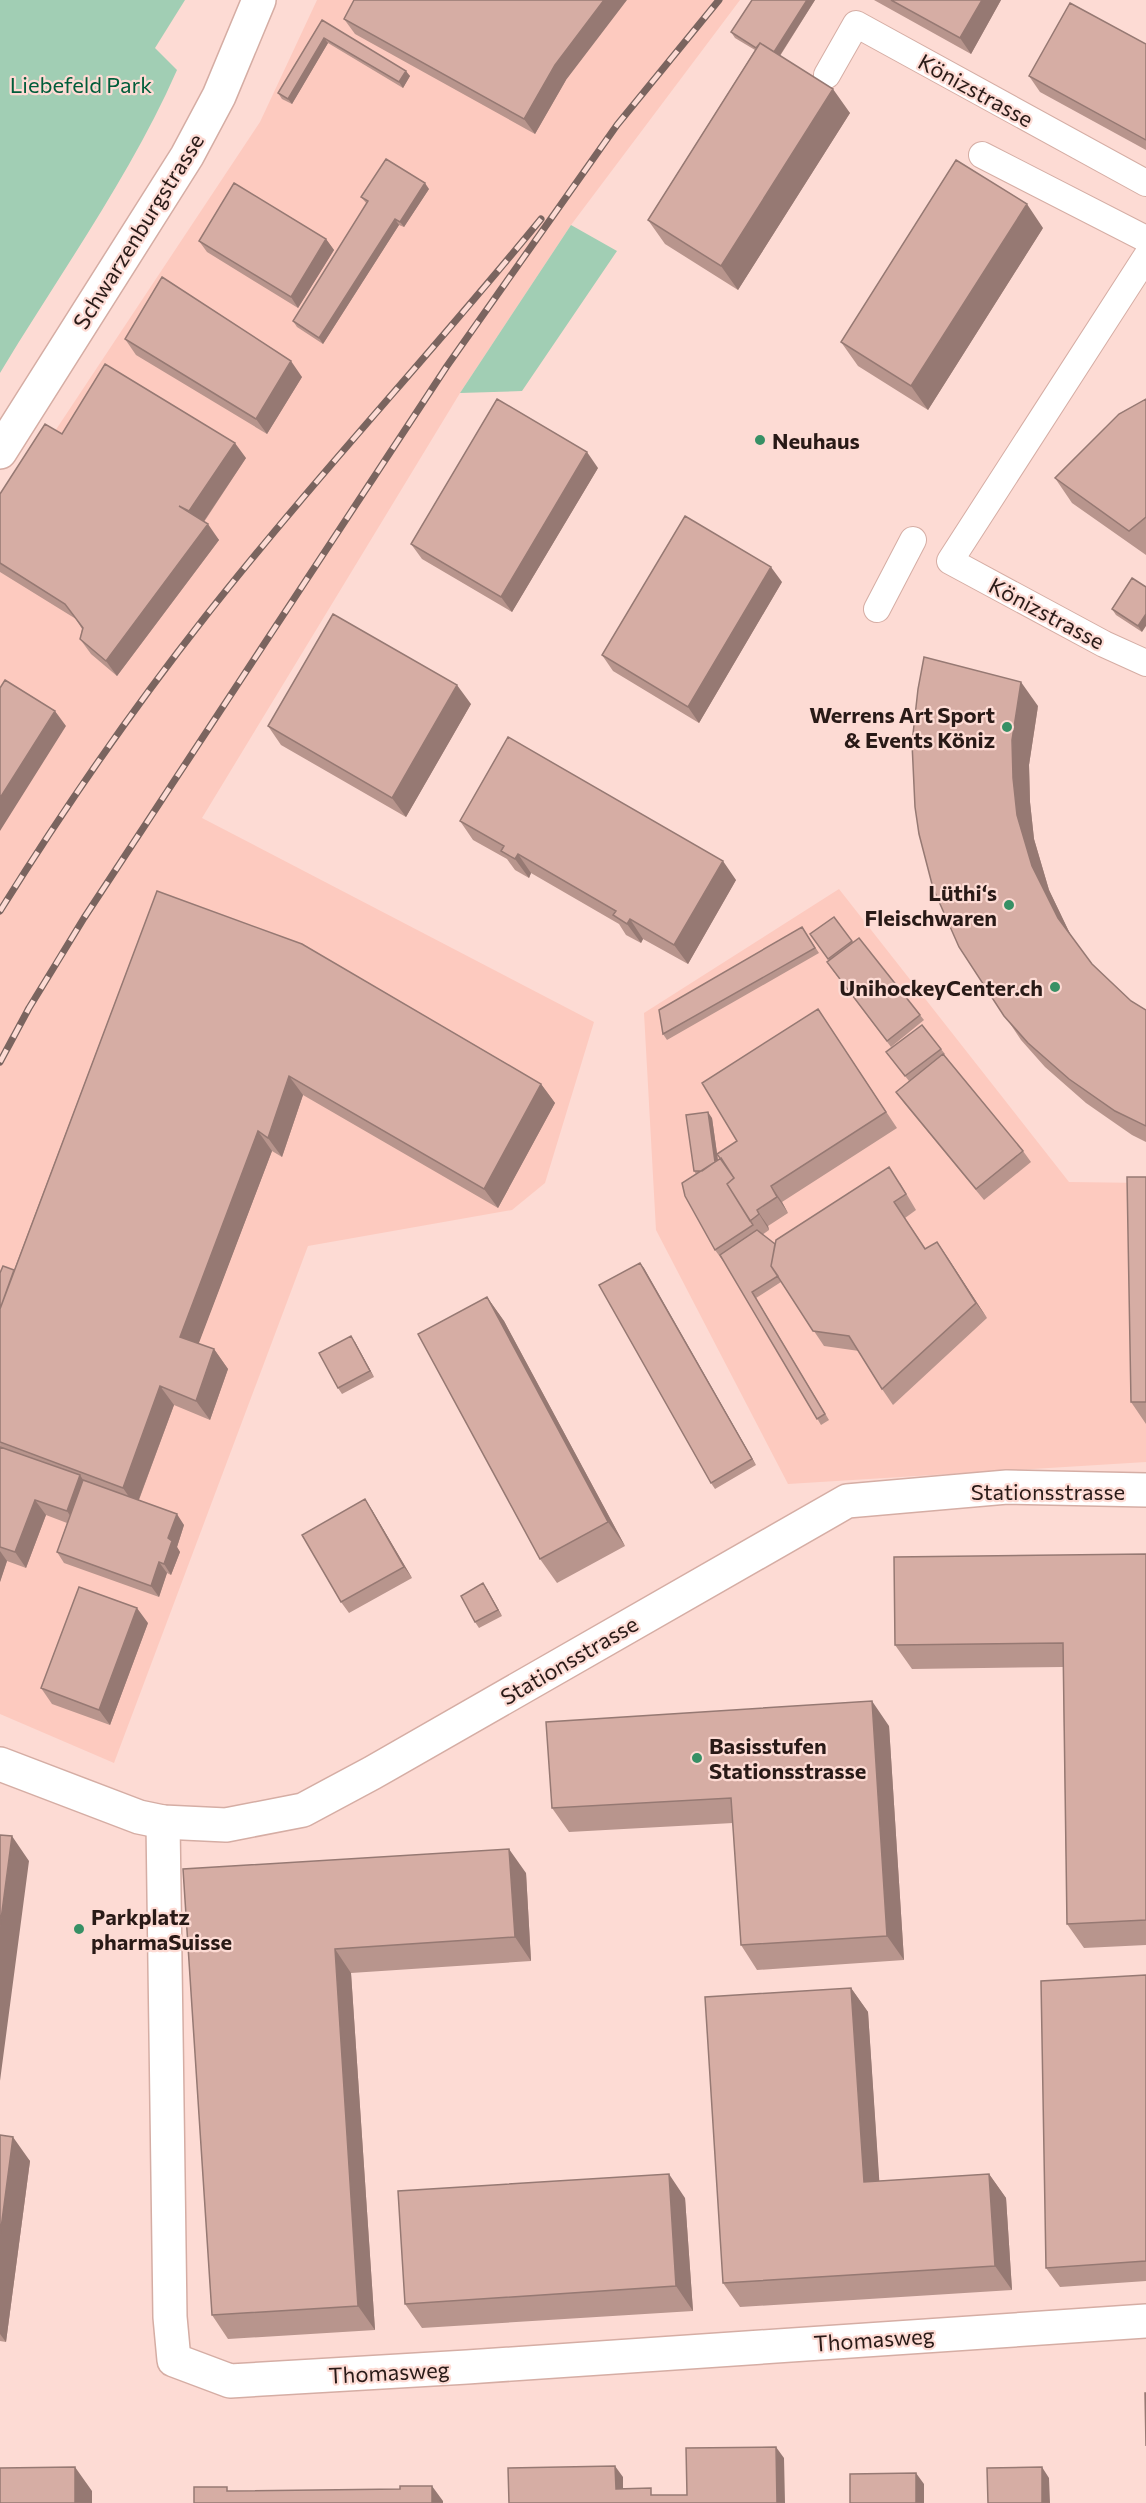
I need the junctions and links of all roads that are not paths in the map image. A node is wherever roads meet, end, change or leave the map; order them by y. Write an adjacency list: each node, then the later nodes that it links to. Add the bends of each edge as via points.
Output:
1 (259, 0): 7 (street, Schwarzenburgstrasse, via 219,96 187,156)
2 (827, 75): 4 (lane, Könizstrasse, via 856,24)
3 (982, 155): 5 (lane)
4 (1146, 183)
5 (1146, 239)
6 (1146, 257): 10 (lane, Könizstrasse, via 950,561)
7 (0, 452)
8 (913, 540): 9 (lane)
9 (877, 609)
10 (1146, 663)
11 (1146, 1491): 13 (street, Stationsstrasse, via 1007,1486 847,1501 303,1810 226,1825)
12 (0, 1764): 13 (street, Stationsstrasse, via 139,1817)
13 (163, 1822): 14 (street, Thomasweg, via 170,2317 174,2360 230,2381)
14 (1146, 2321)

